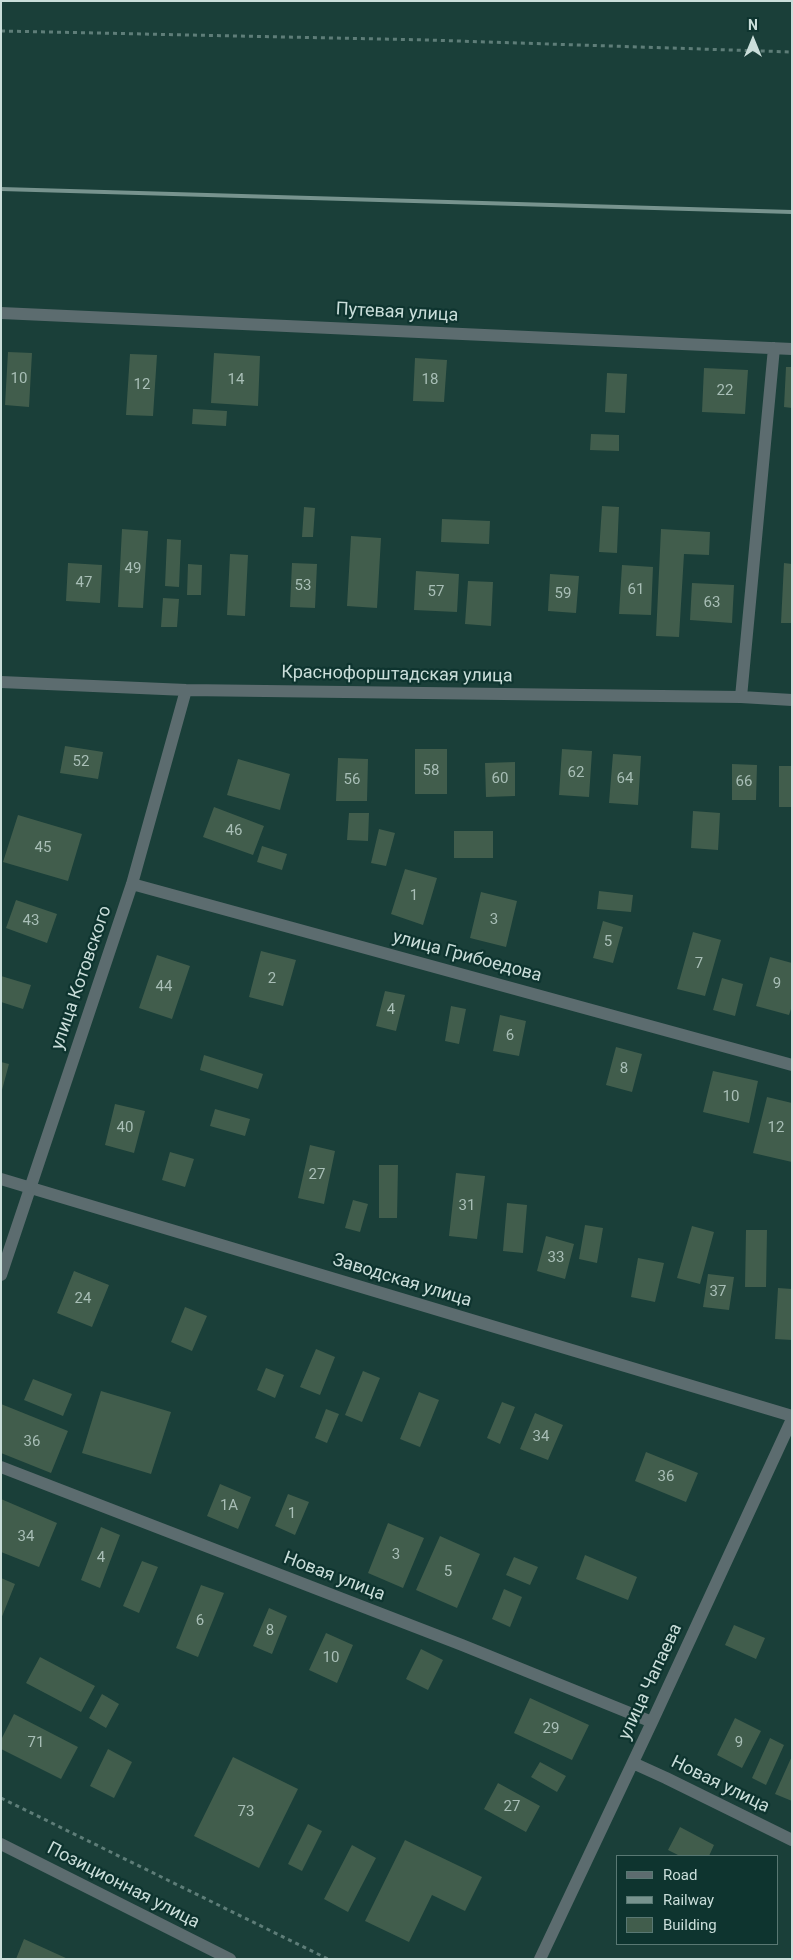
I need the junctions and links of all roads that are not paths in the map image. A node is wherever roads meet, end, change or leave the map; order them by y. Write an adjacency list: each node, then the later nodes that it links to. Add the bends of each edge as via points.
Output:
1 (1, 313): 2 (street, Путевая улица)
2 (774, 348): 3 (street, Путевая улица); 6 (street)
3 (792, 349)
4 (1, 682): 5 (street, Краснофорштадская улица)
5 (186, 690): 6 (street, Краснофорштадская улица); 8 (street, улица Котовского)
6 (741, 697): 7 (street, Краснофорштадская улица)
7 (792, 700)
8 (132, 884): 9 (street, улица Грибоедова); 11 (street, улица Котовского)
9 (792, 1064)
10 (1, 1179): 11 (street, Заводская улица)
11 (30, 1188): 12 (street, улица Котовского); 13 (street, Заводская улица)
12 (1, 1275)
13 (792, 1417): 15 (street, улица Чапаева)
14 (1, 1467): 15 (street, Новая улица)
15 (652, 1722): 16 (street, улица Чапаева)
16 (633, 1763): 17 (street, Новая улица); 20 (street, улица Чапаева)
17 (792, 1840)
18 (1, 1844): 19 (street, Позиционная улица)
19 (230, 1959)
20 (540, 1959)

